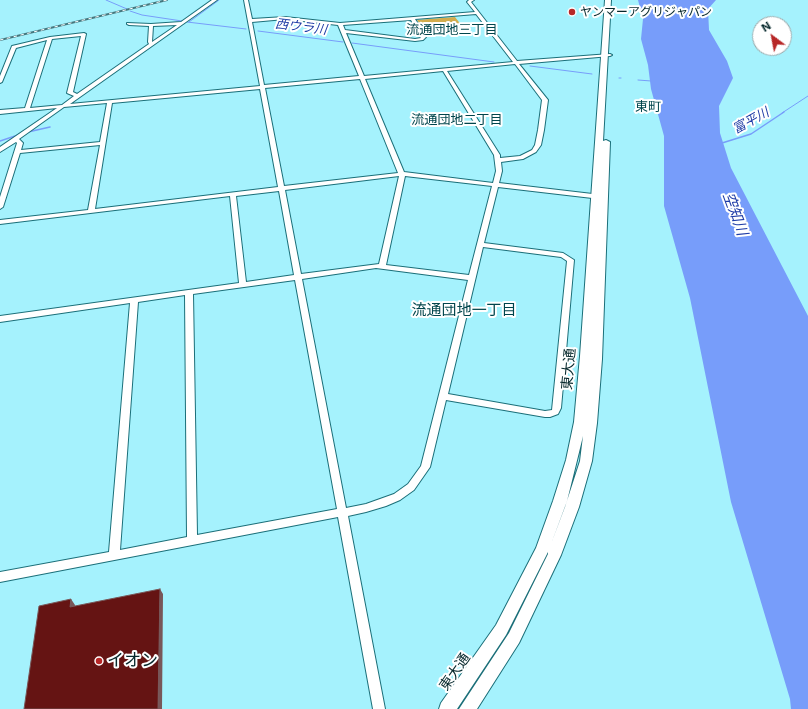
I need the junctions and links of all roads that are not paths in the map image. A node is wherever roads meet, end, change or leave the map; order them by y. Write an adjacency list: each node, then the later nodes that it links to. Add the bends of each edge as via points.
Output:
1 (214, 0): 9 (street)
2 (246, 0): 8 (street)
3 (472, 0): 6 (street, via 469,2)
4 (608, 0): 16 (highway, 東大通)
5 (613, 0): 16 (highway, 東大通)
6 (478, 13): 7 (street); 17 (street)
7 (413, 18): 11 (street); 13 (street, via 423,39)
8 (249, 21): 11 (street, via 285,18); 21 (street)
9 (182, 23): 12 (street); 15 (street)
10 (129, 24): 12 (street)
11 (340, 24): 13 (street)
12 (151, 25): 15 (street)
13 (342, 31): 19 (street)
14 (50, 38): 20 (street, via 14,47); 22 (street, via 84,34 70,93); 25 (street)
15 (152, 44): 22 (street)
16 (607, 55): 17 (street); 36 (highway, 東大通)
17 (517, 62): 18 (street); 31 (street, via 545,100 541,130 538,145 530,154 521,158)
18 (444, 70): 19 (street); 31 (street)
19 (362, 77): 21 (street); 32 (street)
20 (0, 82)
21 (262, 87): 23 (street); 34 (street)
22 (77, 96): 24 (street)
23 (110, 101): 24 (street); 28 (street)
24 (63, 106): 25 (street); 27 (street)
25 (27, 109): 26 (street)
26 (0, 112)
27 (16, 139): 29 (street); 30 (street, via 20,143)
28 (102, 143): 30 (street); 38 (street)
29 (0, 150)
30 (17, 152): 37 (street)
31 (498, 160): 33 (street)
32 (402, 174): 33 (street); 34 (street); 41 (street)
33 (496, 185): 36 (street); 40 (street)
34 (281, 188): 35 (street); 42 (street)
35 (233, 194): 38 (street); 44 (street)
36 (599, 197): 54 (highway, 東大通, via 580,422 560,501 542,550 501,630); 55 (highway, 東大通, via 596,358 592,423 586,461 554,555 514,638)
37 (0, 207)
38 (91, 211): 39 (street)
39 (0, 222)
40 (481, 245): 43 (street); 48 (street, via 563,255 571,260 555,412 545,414)
41 (382, 266): 42 (street); 43 (street)
42 (298, 277): 44 (street); 49 (street)
43 (473, 278): 48 (street)
44 (243, 285): 45 (street)
45 (189, 293): 46 (street); 50 (street)
46 (134, 300): 47 (street); 51 (street)
47 (0, 318)
48 (443, 396): 49 (street, via 425,467 411,487 383,503)
49 (342, 511): 50 (street); 53 (street)
50 (192, 541): 51 (street)
51 (114, 556): 52 (street)
52 (0, 577)
53 (379, 709)
54 (447, 709)
55 (467, 709)

